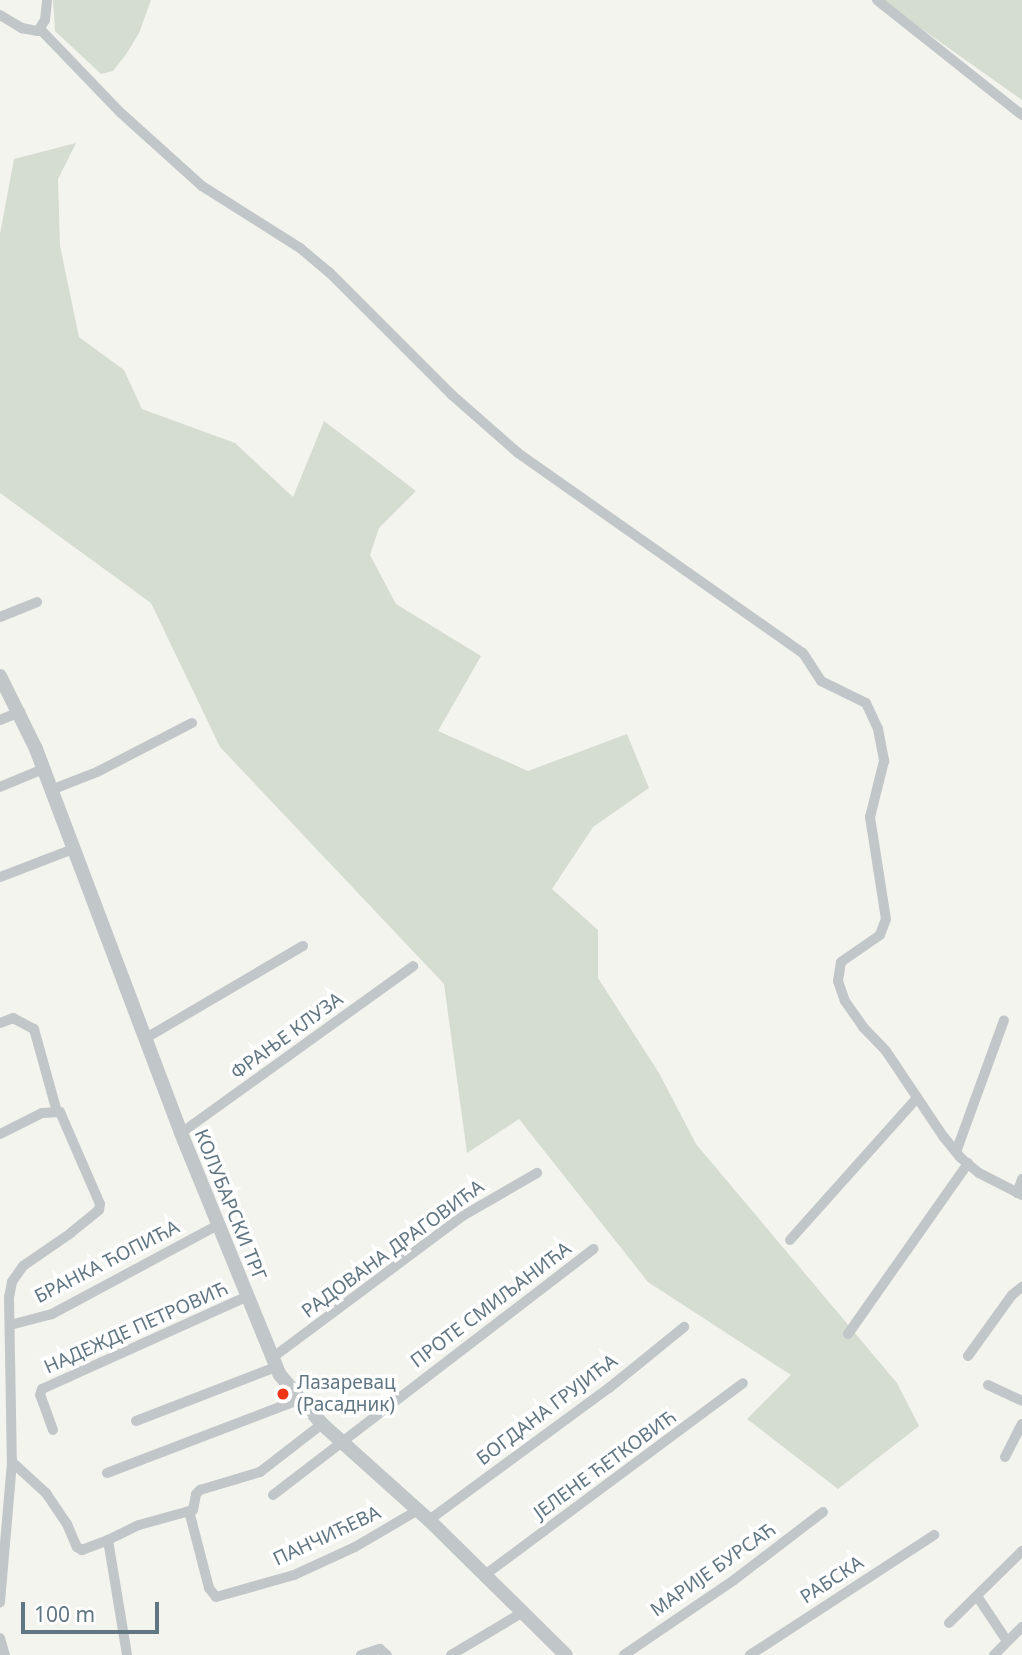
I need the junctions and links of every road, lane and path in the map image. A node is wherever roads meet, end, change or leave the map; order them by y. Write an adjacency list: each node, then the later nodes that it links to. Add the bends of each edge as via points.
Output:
1 (47, 0): 4 (street)
2 (877, 0): 5 (street)
3 (0, 15): 4 (street, via 27,30)
4 (41, 30): 22 (street, via 121,113 202,186 300,248 329,272 452,395 518,453 803,653 821,681 866,703 878,729 884,761 870,817 886,919 880,935 841,962 838,981 845,1001)
5 (1022, 115)
6 (37, 602): 7 (street)
7 (0, 618)
8 (0, 676): 9 (street, КОЛУБАРСКИ ТРГ)
9 (20, 712): 10 (street); 12 (street, КОЛУБАРСКИ ТРГ)
10 (0, 720)
11 (192, 723): 14 (street)
12 (43, 769): 13 (street); 14 (street, КОЛУБАРСКИ ТРГ)
13 (0, 786)
14 (51, 790): 15 (street, КОЛУБАРСКИ ТРГ)
15 (73, 849): 16 (street); 21 (street, КОЛУБАРСКИ ТРГ)
16 (0, 877)
17 (303, 946): 21 (street)
18 (413, 966): 24 (street, ФРАЊЕ КЛУЗА)
19 (1004, 1020): 26 (street)
20 (0, 1023): 23 (street, via 13,1018 34,1029)
21 (146, 1038): 24 (street, КОЛУБАРСКИ ТРГ)
22 (917, 1098): 26 (street); 32 (street)
23 (57, 1112): 25 (street, via 42,1113); 36 (street, via 63,1116 93,1185 99,1210 23,1266 12,1282)
24 (181, 1133): 31 (street, КОЛУБАРСКИ ТРГ)
25 (0, 1134)
26 (956, 1152): 27 (street)
27 (968, 1163): 30 (street); 38 (street)
28 (537, 1173): 40 (street, РАДОВАНА ДРАГОВИЋА, via 461,1217)
29 (1022, 1179): 30 (street)
30 (1020, 1194)
31 (218, 1225): 35 (street, КОЛУБАРСКИ ТРГ); 36 (street, БРАНКА ЋОПИЋА, via 52,1314)
32 (790, 1240)
33 (594, 1249): 49 (street, ПРОТЕ СМИЉАНИЋА)
34 (1022, 1287): 39 (street)
35 (246, 1297): 40 (street, КОЛУБАРСКИ ТРГ); 48 (street, НАДЕЖДЕ ПЕТРОВИЋ, via 42,1389)
36 (10, 1325): 51 (street)
37 (684, 1328): 56 (street, БОГДАНА ГРУЈИЋА, via 609,1388)
38 (848, 1334)
39 (968, 1356)
40 (274, 1362): 43 (street, КОЛУБАРСКИ ТРГ); 45 (street, РАДОВАНА ДРАГОВИЋА)
41 (743, 1383): 60 (street, ЈЕЛЕНЕ ЋЕТКОВИЋ)
42 (988, 1385): 44 (street)
43 (298, 1400): 46 (street, КОЛУБАРСКИ ТРГ); 52 (street)
44 (1022, 1401)
45 (136, 1421)
46 (322, 1424): 49 (street, КОЛУБАРСКИ ТРГ); 54 (street, via 260,1472 200,1490)
47 (1022, 1424): 50 (street)
48 (53, 1430)
49 (342, 1442): 53 (street, ПРОТЕ СМИЉАНИЋА); 56 (street, КОЛУБАРСКИ ТРГ)
50 (1005, 1457)
51 (12, 1462): 58 (street, via 46,1493 77,1547 82,1550); 62 (street)
52 (107, 1473)
53 (273, 1495)
54 (189, 1511): 56 (street, ПАНЧИЋЕВА, via 209,1588 216,1597 294,1575); 58 (street, via 139,1525)
55 (823, 1512): 74 (street, МАРИЈЕ БУРСАЋ)
56 (424, 1515): 60 (street, КОЛУБАРСКИ ТРГ)
57 (934, 1535): 75 (street, РАБСКА)
58 (108, 1540): 69 (street)
59 (1022, 1551): 61 (street)
60 (486, 1574): 63 (street, КОЛУБАРСКИ ТРГ)
61 (977, 1596): 64 (street); 67 (street)
62 (0, 1602)
63 (523, 1612): 72 (street); 73 (street, КОЛУБАРСКИ ТРГ)
64 (949, 1623)
65 (1022, 1627): 67 (street)
66 (0, 1638): 68 (street)
67 (1007, 1641): 76 (street)
68 (5, 1655)
69 (127, 1655)
70 (362, 1655): 71 (street, via 380,1649)
71 (387, 1655)
72 (451, 1655)
73 (566, 1655)
74 (624, 1655)
75 (750, 1655)
76 (994, 1655)

